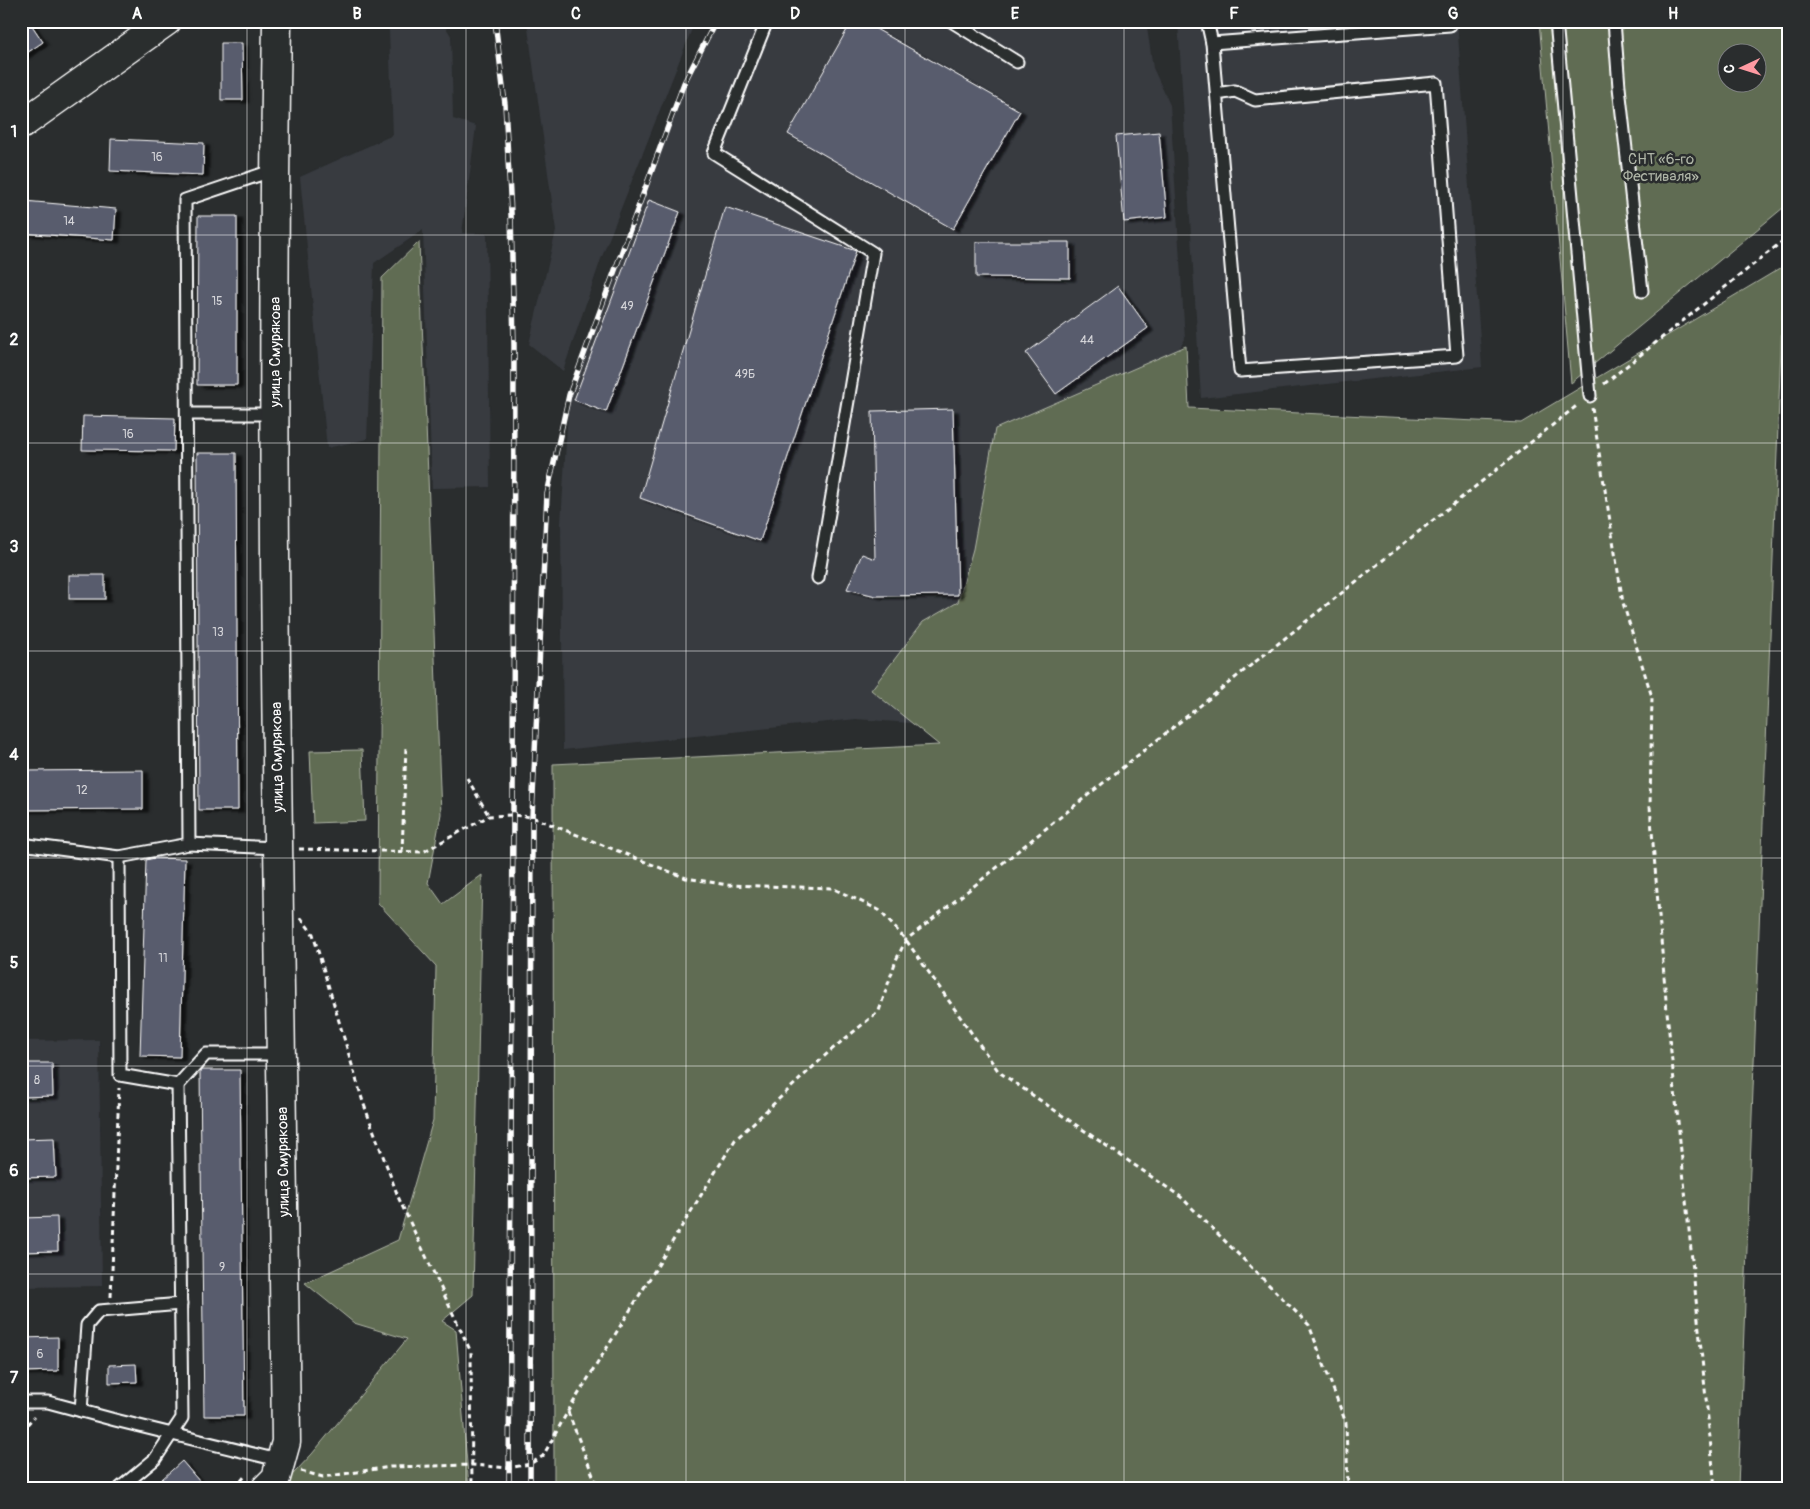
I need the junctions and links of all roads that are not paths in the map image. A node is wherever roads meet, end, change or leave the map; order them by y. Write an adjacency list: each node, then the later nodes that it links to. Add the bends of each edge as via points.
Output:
1 (277, 21): 13 (street, улица Смурякова)
2 (767, 21): 18 (lane, via 714,153 873,253)
3 (951, 21): 10 (lane)
4 (1206, 21): 9 (lane)
5 (1556, 21): 15 (lane)
6 (1614, 21): 14 (lane)
7 (1450, 25): 9 (lane)
8 (152, 29): 12 (street)
9 (1212, 44): 11 (lane)
10 (1018, 62)
11 (1217, 94): 11 (lane, via 1240,371 1457,356 1436,83 1255,100 1235,91)
12 (21, 125)
13 (275, 170): 16 (lane, via 185,200); 17 (street, улица Смурякова)
14 (1642, 291)
15 (1590, 396)
16 (187, 414): 17 (lane); 20 (lane)
17 (275, 414): 21 (street, улица Смурякова)
18 (818, 578)
19 (21, 844): 22 (lane)
20 (189, 844): 21 (lane); 22 (lane)
21 (278, 848): 23 (street, улица Смурякова)
22 (119, 857): 24 (lane, via 120,1075)
23 (281, 1054): 24 (lane, via 206,1054); 29 (street, улица Смурякова, via 286,1442)
24 (178, 1085): 25 (lane)
25 (181, 1304): 27 (lane, via 100,1310 87,1325); 28 (lane, via 182,1418)
26 (21, 1402): 27 (lane, via 48,1402)
27 (81, 1411): 28 (lane)
28 (172, 1434): 29 (lane); 30 (lane, via 155,1459)
29 (276, 1471)
30 (120, 1488)

